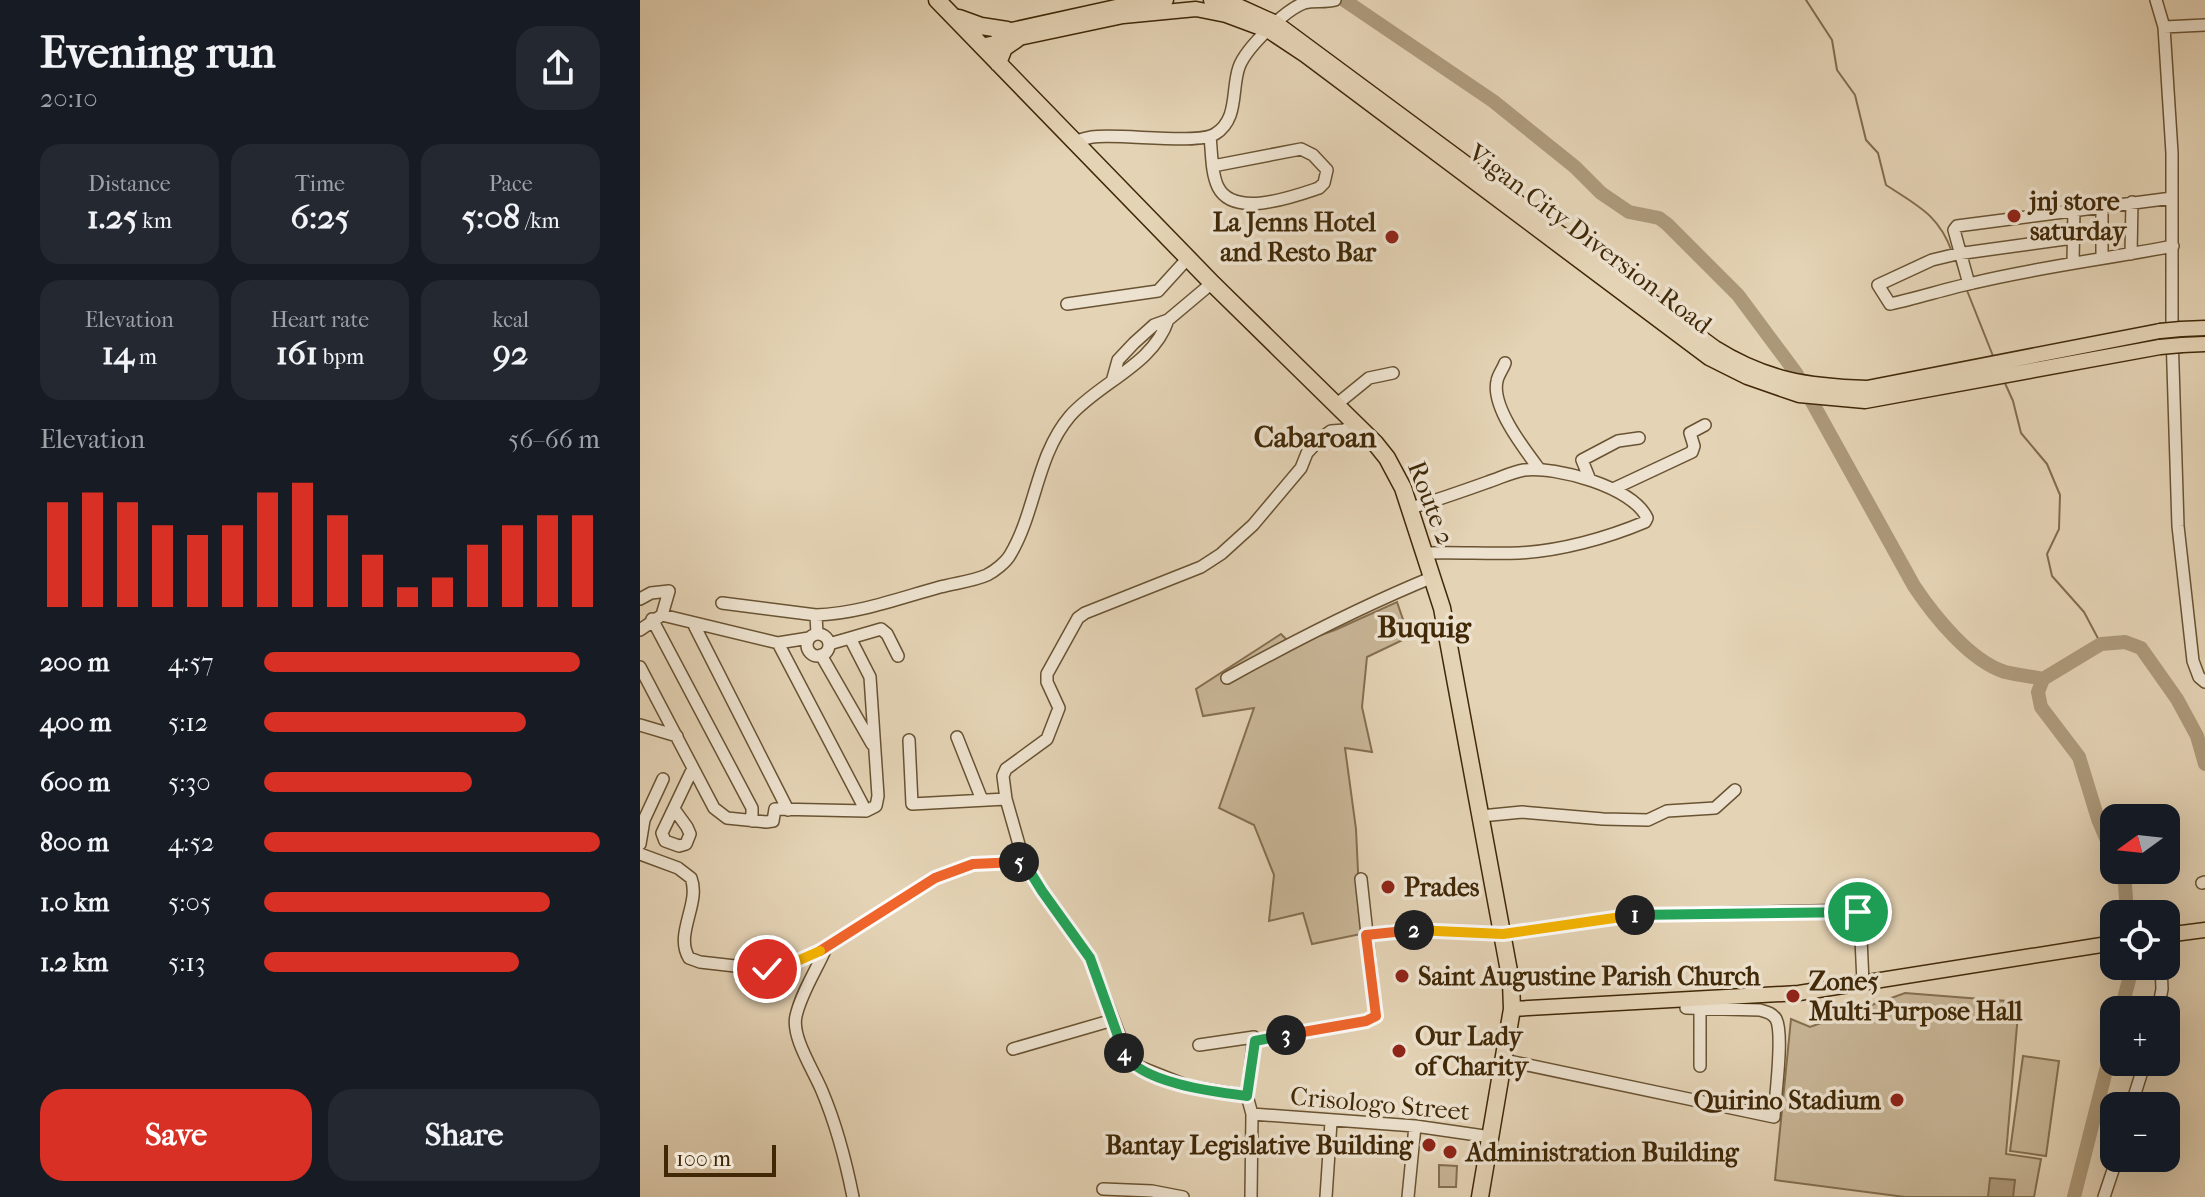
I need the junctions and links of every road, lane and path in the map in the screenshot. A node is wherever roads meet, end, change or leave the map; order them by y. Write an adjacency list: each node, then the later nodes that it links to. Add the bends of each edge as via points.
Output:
1 (937, 0): 6 (highway, Route 2)
2 (1166, 0): 10 (main road, Vigan City Diversion Road)
3 (1211, 0): 8 (main road, Vigan City Diversion Road, via 1236,5)
4 (1334, 0): 8 (street, via 1303,3)
5 (2156, 0): 9 (street)
6 (952, 16): 10 (highway); 11 (highway, Route 2)
7 (2205, 25): 9 (street)
8 (1272, 27): 10 (main road, Vigan City Diversion Road, via 1196,9); 13 (street, via 1246,53 1233,110 1225,126); 34 (main road, Vigan City Diversion Road, via 1715,348 1796,389 1867,388)
9 (2164, 27): 16 (street)
10 (1012, 34): 11 (main road, Vigan City Diversion Road); 12 (highway)
11 (978, 42): 12 (highway, Route 2)
12 (998, 63): 14 (highway, Route 2)
13 (1210, 137): 14 (street, via 1093,137); 15 (street)
14 (1074, 142): 25 (highway, Route 2)
15 (1213, 166): 15 (street, via 1222,193 1247,203 1270,203 1319,188 1327,170 1301,149)
16 (2172, 198): 17 (street); 21 (street)
17 (2132, 202): 18 (street); 22 (street)
18 (2102, 206): 19 (street); 24 (street)
19 (2074, 209): 20 (street); 23 (street, via 1957,226)
20 (2073, 238): 23 (street); 26 (street)
21 (2173, 246): 22 (street); 60 (street, via 2178,526 2193,661)
22 (2131, 254): 24 (street)
23 (1955, 255): 28 (street); 28 (street, via 1878,285 1890,304)
24 (2102, 257): 26 (street)
25 (1188, 258): 27 (highway, Route 2); 29 (street, via 1158,291)
26 (2073, 262): 28 (street)
27 (1212, 283): 36 (highway, Route 2); 48 (street, via 1168,320 1163,336 1128,372 1113,378 1056,435 1009,559 987,575)
28 (1964, 285)
29 (1067, 304)
30 (2205, 328): 31 (main road, Vigan City Diversion Road)
31 (2181, 337): 32 (main road, Vigan City Diversion Road); 34 (main road, Vigan City Diversion Road, bridge, via 2160,347); 34 (main road, Vigan City Diversion Road, bridge, via 2160,331)
32 (2205, 344)
33 (1505, 363): 40 (street, via 1497,393 1507,422)
34 (2015, 366)
35 (1393, 373): 36 (street, via 1369,378)
36 (1337, 404): 37 (highway, Route 2)
37 (1354, 422): 43 (highway, Route 2, via 1387,458); 69 (street, via 1320,439 1261,516 1221,554 1078,618 1047,674 1059,708 1051,733 1006,769)
38 (1705, 425): 42 (street, via 1690,433 1692,452)
39 (1639, 438): 41 (street, via 1618,441 1582,460)
40 (1540, 470): 41 (street); 43 (street, via 1520,471)
41 (1590, 480): 42 (street)
42 (1613, 489): 44 (street, via 1644,511 1645,522 1552,549)
43 (1411, 508): 44 (highway, Route 2)
44 (1425, 553): 45 (highway, Route 2)
45 (1433, 577): 59 (street, via 1365,605); 75 (highway, Route 2)
46 (640, 599): 49 (street, via 669,591)
47 (722, 603): 48 (street)
48 (816, 615): 52 (street)
49 (657, 617): 50 (street); 51 (street); 74 (street)
50 (694, 625): 54 (street); 72 (street)
51 (640, 630)
52 (813, 636): 54 (street); 55 (street, via 826,637); 56 (street, via 808,648)
53 (850, 638): 55 (street); 57 (street, via 881,629); 65 (street, via 870,677)
54 (778, 643): 73 (street)
55 (829, 644): 56 (street)
56 (821, 655): 65 (street)
57 (898, 656)
58 (640, 667): 62 (street)
59 (1227, 678)
60 (2205, 682)
61 (640, 725): 62 (street)
62 (677, 736): 66 (street)
63 (957, 737): 70 (street)
64 (909, 740): 70 (street, via 912,804)
65 (874, 748): 73 (street, via 877,802)
66 (693, 768): 71 (street); 74 (street, via 718,813 727,818)
67 (663, 779): 76 (street, via 644,820)
68 (1735, 790): 75 (street, via 1715,808 1667,811 1648,820 1522,812)
69 (1006, 799): 70 (street); 78 (street)
70 (982, 800)
71 (674, 809)
72 (781, 810): 73 (street); 74 (street, via 773,821)
73 (866, 811)
74 (752, 814)
75 (1481, 816): 82 (highway, Route 2)
76 (640, 844)
77 (640, 854): 85 (street, via 691,878 684,949 693,960 775,968)
78 (1024, 862): 85 (street, via 973,864 944,874); 90 (street, via 1090,958)
79 (1361, 879): 83 (street)
80 (2205, 930): 81 (main road)
81 (2180, 933)
82 (1503, 934): 83 (street, via 1404,930); 86 (street, via 1633,915 1854,910 1860,917); 88 (highway, Route 2)
83 (1366, 935): 91 (street, via 1376,1016)
84 (2100, 945): 86 (main road)
85 (826, 948): 103 (street, via 796,1022)
86 (1863, 982): 88 (main road, via 1774,995)
87 (1686, 1008): 89 (street)
88 (1512, 1009): 94 (highway, Route 2)
89 (1700, 1009): 94 (street, via 1760,1010 1776,1020 1774,1117); 95 (street)
90 (1113, 1020): 93 (street); 96 (street, via 1125,1055 1137,1067 1188,1086)
91 (1255, 1040): 92 (street, via 1252,1036); 96 (street)
92 (1199, 1045)
93 (1013, 1049)
94 (1504, 1060): 100 (highway, Route 2)
95 (1700, 1066)
96 (1247, 1096): 97 (street, Crisologo Street)
97 (1252, 1114): 98 (street, Crisologo Street); 105 (street)
98 (1331, 1122): 99 (street, Crisologo Street); 106 (street)
99 (1415, 1126): 100 (street, Crisologo Street); 107 (street)
100 (1491, 1137): 108 (highway, Route 2)
101 (2112, 1172): 109 (street)
102 (1103, 1189): 104 (street)
103 (853, 1197)
104 (1183, 1197)
105 (1251, 1197)
106 (1326, 1197)
107 (1408, 1197)
108 (1480, 1197)
109 (2104, 1197)

